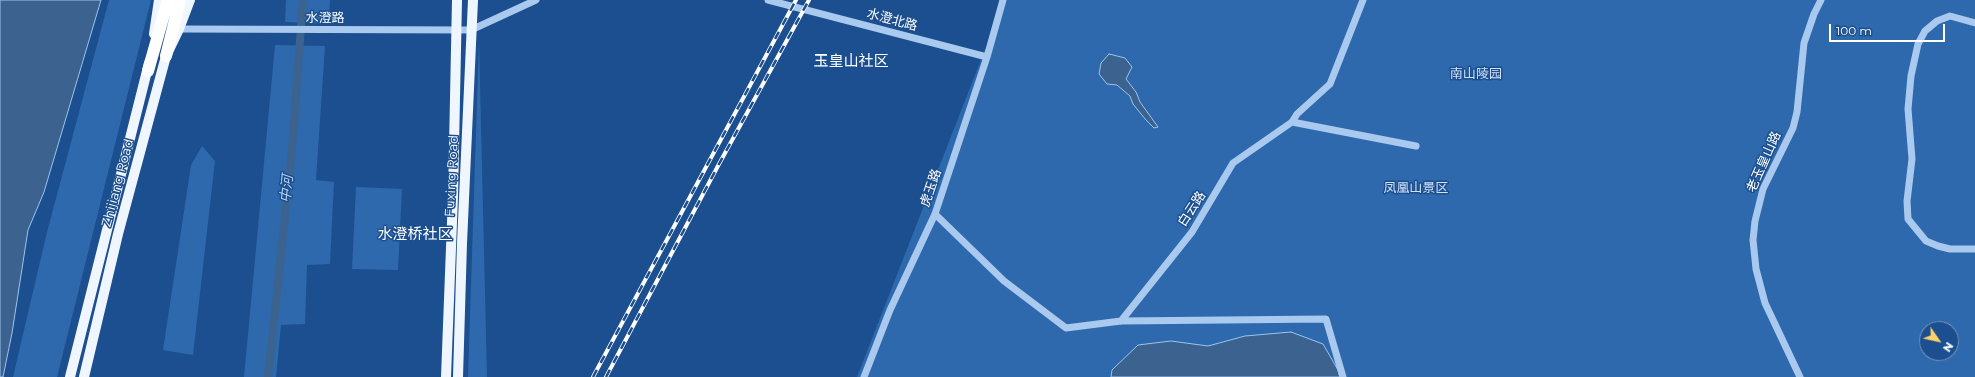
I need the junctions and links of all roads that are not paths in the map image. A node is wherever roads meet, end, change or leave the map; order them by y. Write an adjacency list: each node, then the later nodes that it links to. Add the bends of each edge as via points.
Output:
1 (159, 0): 18 (main road, Zhijiang Road)
2 (168, 0): 18 (highway)
3 (180, 0): 16 (highway)
4 (190, 0): 13 (main road, Zhijiang Road)
5 (457, 0): 14 (main road, Fuxing Road)
6 (473, 0): 15 (main road, Fuxing Road)
7 (536, 0): 15 (street)
8 (768, 0): 17 (street, 水澄北路)
9 (1003, 0): 17 (street, 虎玉路)
10 (1363, 0): 19 (street, 白云路, via 1330,84)
11 (1821, 0): 30 (street, 老玉皇山路, via 1804,43 1797,112 1786,143 1763,188 1753,240 1756,269 1765,303)
12 (1975, 23): 22 (street, via 1950,16 1937,21 1925,31 1918,44 1911,76 1908,109 1912,159 1907,201 1908,219 1926,240 1950,249)
13 (179, 29): 14 (street, 水澄路); 16 (main road, Zhijiang Road)
14 (456, 30): 15 (street, 水澄路); 26 (main road, Fuxing Road)
15 (471, 30): 27 (main road, Fuxing Road)
16 (166, 56): 25 (main road, Zhijiang Road, via 118,234)
17 (987, 57): 21 (street, 虎玉路)
18 (148, 70): 24 (main road, Zhijiang Road)
19 (1292, 122): 20 (street); 23 (street, 白云路, via 1233,163 1192,232)
20 (1416, 146)
21 (935, 214): 23 (street, via 1004,281 1066,328); 28 (street, 虎玉路, via 890,310)
22 (1975, 249)
23 (1121, 321): 29 (street, via 1326,319)
24 (70, 377)
25 (84, 377)
26 (446, 377)
27 (458, 377)
28 (864, 377)
29 (1343, 377)
30 (1800, 377)

